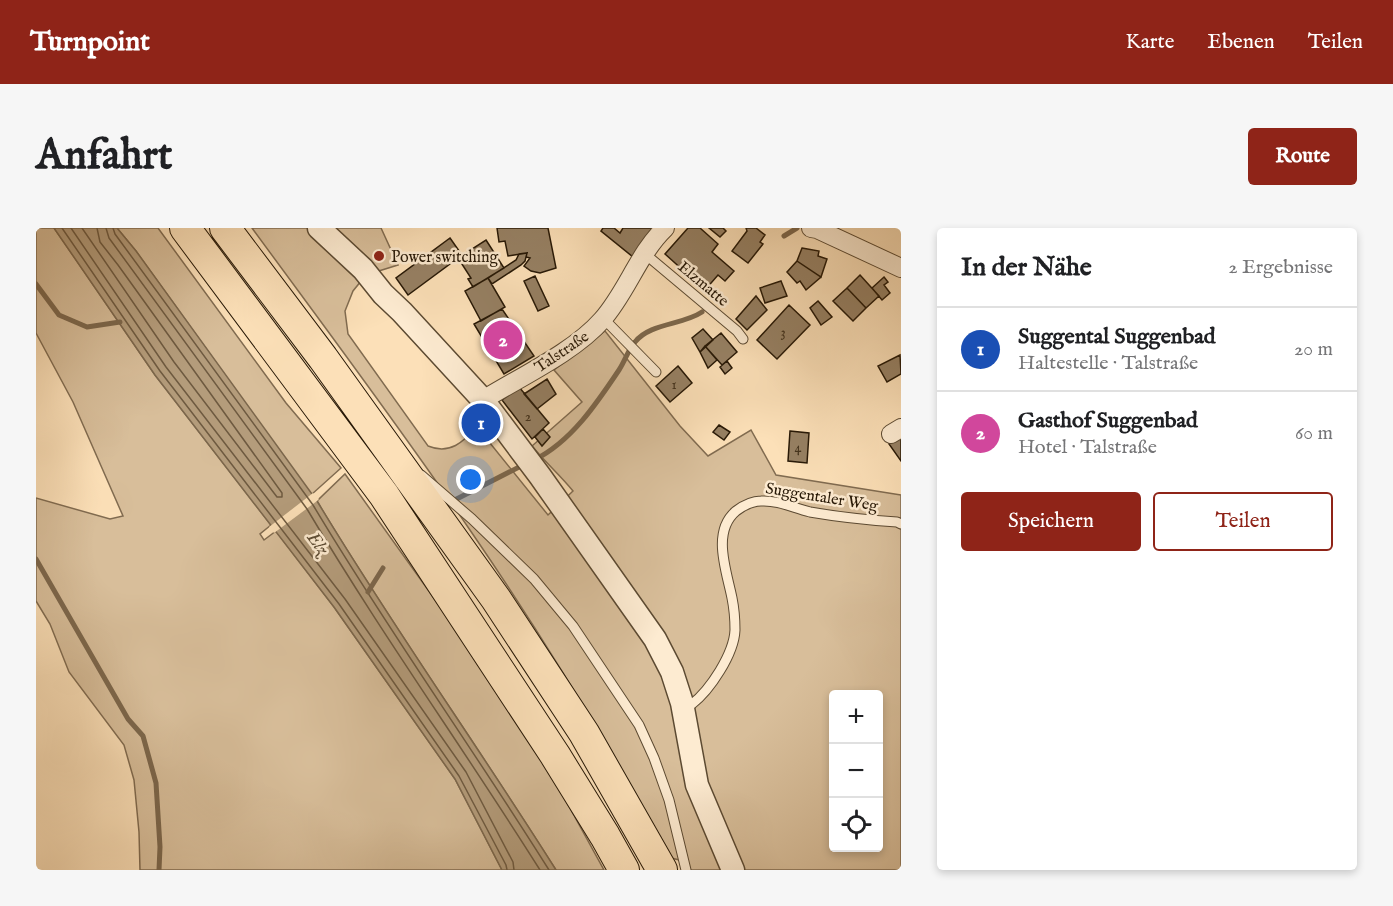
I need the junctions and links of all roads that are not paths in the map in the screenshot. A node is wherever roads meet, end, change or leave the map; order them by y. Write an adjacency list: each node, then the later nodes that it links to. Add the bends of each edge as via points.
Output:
1 (185, 228): 15 (highway, via 384,495 555,755)
2 (225, 228): 12 (highway)
3 (319, 228): 11 (street, via 363,269)
4 (665, 228): 6 (street, Talstraße)
5 (814, 228): 7 (street)
6 (644, 253): 8 (street, Talstraße); 9 (lane, Elzmatte)
7 (901, 268)
8 (604, 319): 10 (lane); 11 (street, Talstraße, via 564,351)
9 (743, 339)
10 (656, 372)
11 (483, 400): 18 (street, via 659,647 682,703 697,785)
12 (393, 453): 16 (highway, via 584,733); 17 (lane, via 479,526 534,579 573,626 639,725 669,800)
13 (901, 524): 14 (lane, Suggentaler Weg, via 836,517 782,502 762,501 752,502 731,516 723,537 735,633 720,670 704,695)
14 (692, 704)
15 (624, 870)
16 (662, 870)
17 (686, 870)
18 (733, 870)

